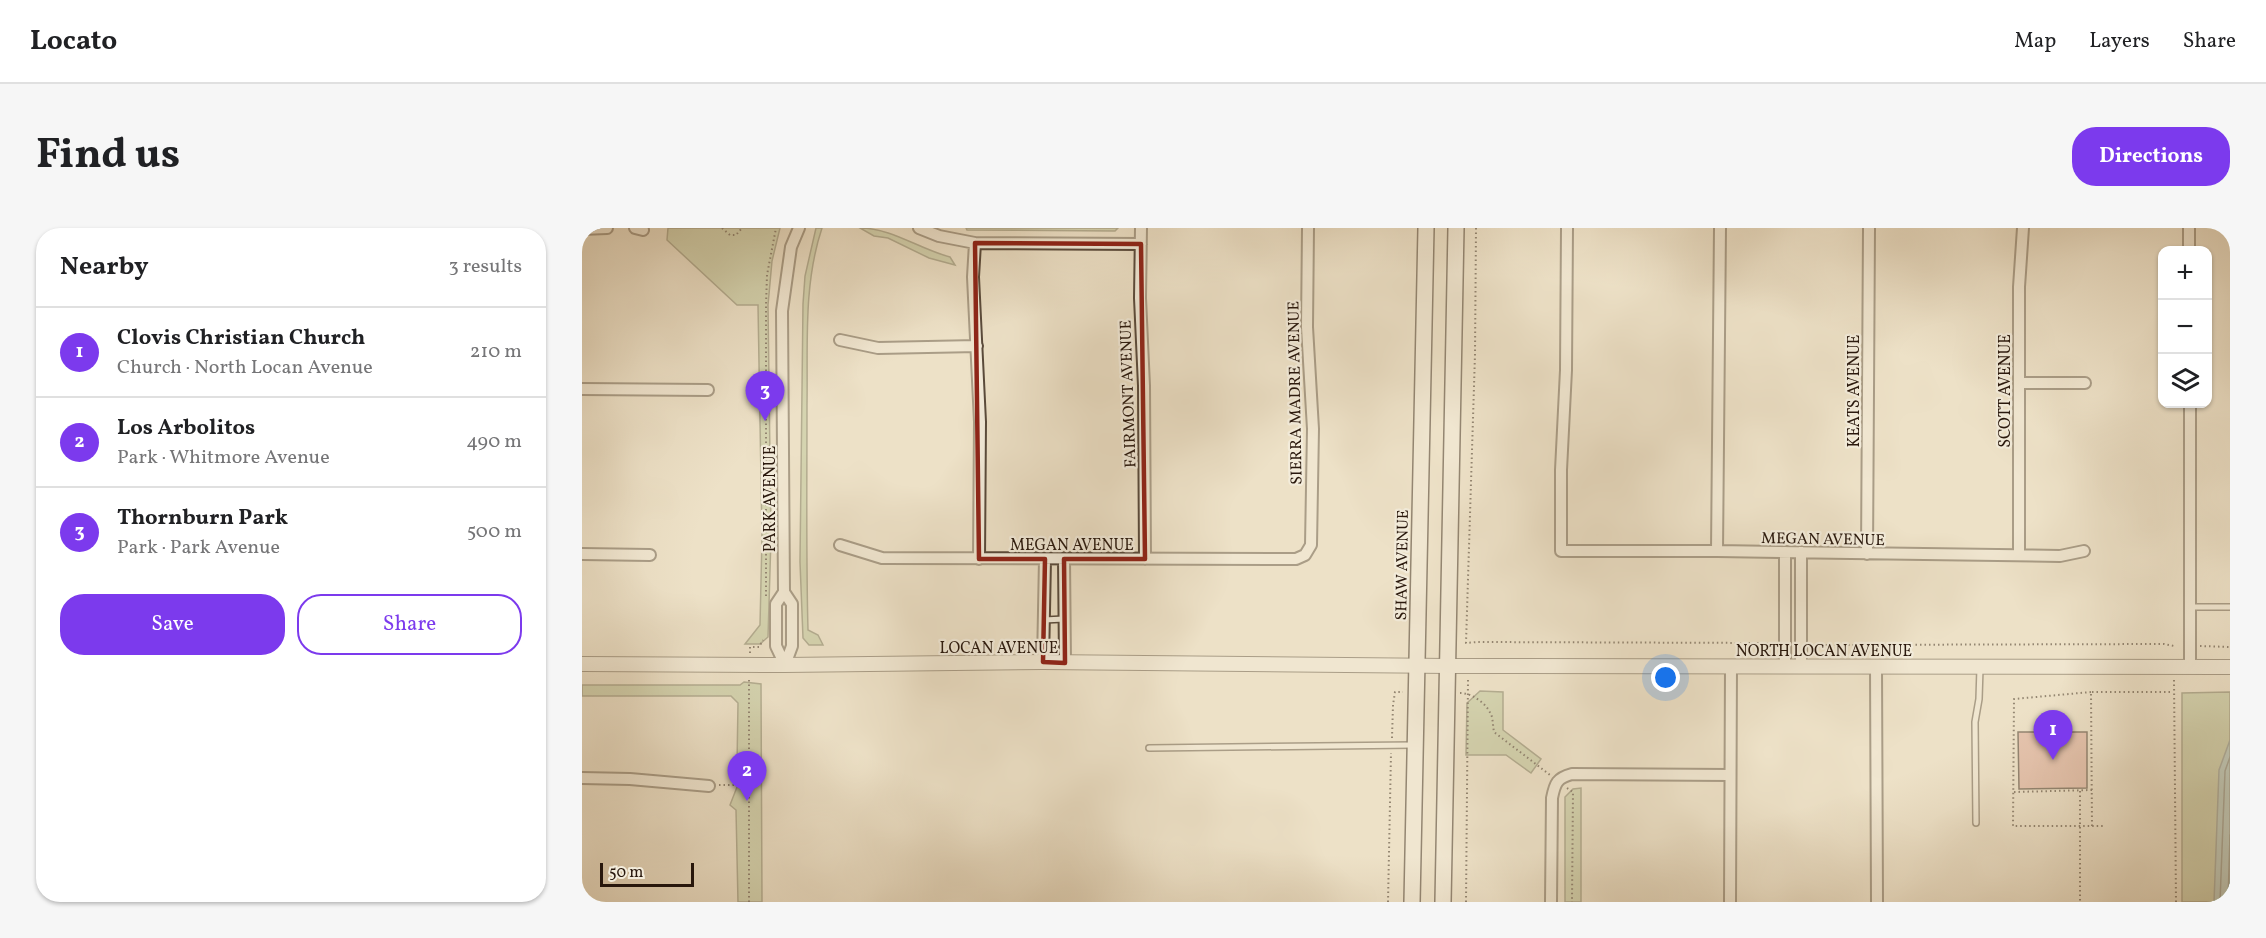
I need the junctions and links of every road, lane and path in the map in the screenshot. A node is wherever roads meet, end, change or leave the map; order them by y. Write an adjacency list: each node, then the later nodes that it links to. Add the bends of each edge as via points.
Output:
1 (607, 228): 17 (street)
2 (722, 228): 3 (path, via 736,235)
3 (742, 228)
4 (776, 228): 44 (path, via 766,305)
5 (799, 228): 43 (street, PARK AVENUE, via 791,247 782,311)
6 (919, 228): 18 (street)
7 (1141, 228): 20 (street, FAIRMONT AVENUE)
8 (1308, 228): 38 (street, SIERRA MADRE AVENUE, via 1311,545)
9 (1426, 228): 59 (main road, SHAW AVENUE)
10 (1456, 228): 60 (main road)
11 (1476, 228): 50 (path, via 1466,643)
12 (1567, 228): 30 (street, MEGAN AVENUE, via 1560,551)
13 (1720, 228): 30 (street)
14 (1869, 228): 35 (street, KEATS AVENUE)
15 (2023, 228): 24 (street, SCOTT AVENUE)
16 (2189, 228): 21 (street)
17 (582, 230)
18 (940, 232): 19 (street)
19 (975, 243): 20 (street); 23 (street)
20 (1141, 244): 42 (street, FAIRMONT AVENUE)
21 (2189, 246)
22 (840, 340): 23 (street, via 878,348)
23 (977, 346): 39 (street)
24 (2019, 383): 25 (street); 36 (street, SCOTT AVENUE)
25 (2085, 383)
26 (582, 389): 27 (street)
27 (708, 390)
28 (2190, 408): 46 (street)
29 (840, 545): 39 (street, MEGAN AVENUE, via 882,558)
30 (1717, 550): 32 (street, MEGAN AVENUE)
31 (2084, 550): 36 (street, MEGAN AVENUE, via 2060,556)
32 (1785, 552): 33 (street, MEGAN AVENUE); 62 (street)
33 (1801, 552): 35 (street, MEGAN AVENUE); 63 (street)
34 (582, 554): 37 (street)
35 (1867, 554): 36 (street, MEGAN AVENUE)
36 (2019, 554)
37 (650, 555)
38 (1305, 555): 42 (street, MEGAN AVENUE, via 1296,559)
39 (979, 559): 40 (street, MEGAN AVENUE)
40 (1045, 559): 41 (street, MEGAN AVENUE); 48 (street)
41 (1064, 559): 42 (street, MEGAN AVENUE); 47 (street)
42 (1145, 559)
43 (784, 592): 58 (street, PARK AVENUE, via 792,604 792,646); 58 (street, PARK AVENUE, via 776,604 776,646)
44 (766, 600)
45 (2230, 607): 46 (lane)
46 (2190, 608): 52 (street)
47 (1064, 619): 48 (lane); 55 (street)
48 (1044, 620): 54 (street)
49 (766, 635): 57 (path, via 759,647 750,646)
50 (1774, 645)
51 (1814, 645): 52 (path)
52 (2190, 646): 53 (path); 66 (street)
53 (2230, 647)
54 (1043, 662): 55 (street, LOCAN AVENUE); 58 (street, LOCAN AVENUE)
55 (1065, 663): 59 (street, LOCAN AVENUE)
56 (582, 664): 57 (street, LOCAN AVENUE)
57 (750, 665): 58 (street, LOCAN AVENUE); 76 (path)
58 (784, 665)
59 (1417, 666): 60 (street, NORTH LOCAN AVENUE); 71 (main road, SHAW AVENUE)
60 (1448, 666): 61 (street, NORTH LOCAN AVENUE); 87 (main road)
61 (1731, 666): 62 (street, NORTH LOCAN AVENUE); 73 (street)
62 (1785, 666): 63 (street, NORTH LOCAN AVENUE)
63 (1801, 666): 64 (street, NORTH LOCAN AVENUE)
64 (1876, 667): 68 (street, NORTH LOCAN AVENUE); 92 (street)
65 (2175, 667): 66 (street, NORTH LOCAN AVENUE); 68 (street, NORTH LOCAN AVENUE); 70 (path)
66 (2190, 667): 67 (street, NORTH LOCAN AVENUE)
67 (2230, 667)
68 (1980, 668): 81 (lane, via 1975,722)
69 (2091, 692): 70 (path); 78 (path); 80 (path, via 2014,699)
70 (2175, 692): 94 (path)
71 (1415, 745): 72 (lane); 86 (main road, SHAW AVENUE)
72 (1149, 748)
73 (1730, 775): 75 (street, via 1572,774); 91 (street)
74 (582, 778): 77 (street)
75 (1557, 781): 88 (path, via 1494,732 1491,713 1469,693); 89 (street, via 1552,798); 90 (path, via 1573,792)
76 (749, 785): 77 (path); 85 (path)
77 (709, 786)
78 (2092, 790): 79 (path); 83 (path)
79 (2080, 791): 80 (path); 82 (path)
80 (2014, 792): 82 (path, via 2013,826)
81 (1976, 824)
82 (2080, 826): 83 (path); 93 (path)
83 (2092, 826): 84 (path)
84 (2105, 826)
85 (749, 902)
86 (1414, 902)
87 (1443, 902)
88 (1466, 902)
89 (1551, 902)
90 (1572, 902)
91 (1730, 902)
92 (1877, 902)
93 (2080, 902)
94 (2176, 902)

